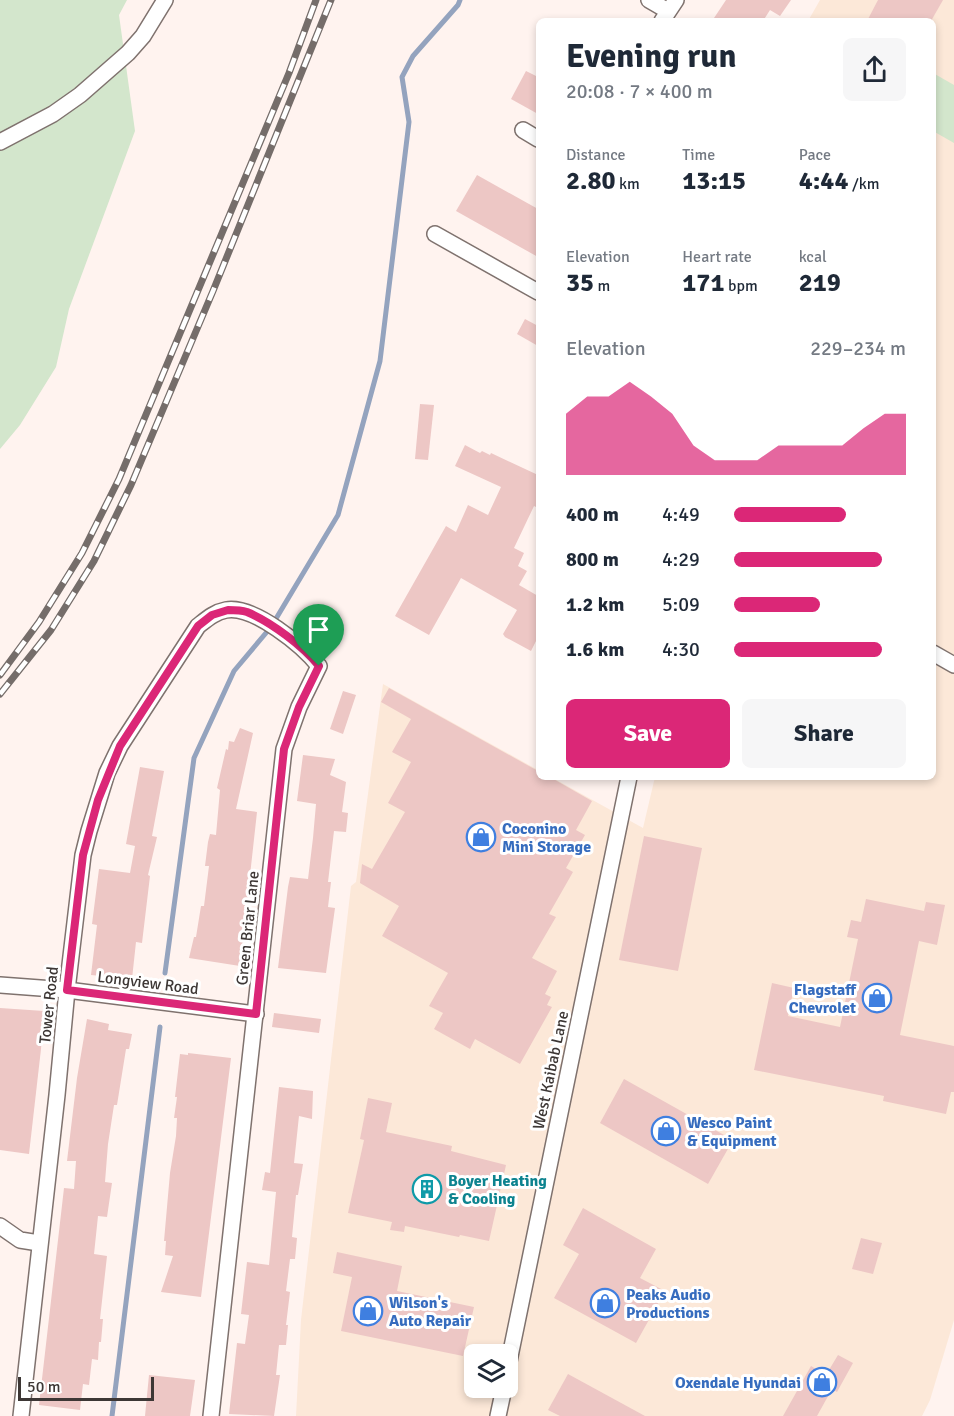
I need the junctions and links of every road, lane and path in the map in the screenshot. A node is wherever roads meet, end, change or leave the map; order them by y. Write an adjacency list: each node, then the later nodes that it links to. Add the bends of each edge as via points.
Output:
1 (165, 0): 6 (street, via 143,36 88,88 53,114)
2 (649, 0): 3 (street)
3 (669, 11)
4 (523, 130): 5 (street)
5 (536, 138)
6 (0, 142)
7 (435, 234): 8 (street)
8 (536, 291)
9 (198, 626): 14 (street, Tower Road, via 120,746 98,800 83,855); 15 (street, Green Briar Lane, via 212,615 228,610 245,611 300,646 319,666 284,749)
10 (936, 655): 11 (street)
11 (954, 665)
12 (628, 780): 18 (street, West Kaibab Lane)
13 (0, 986): 14 (street, Longview Road)
14 (67, 990): 15 (street, Longview Road); 17 (street, Tower Road)
15 (256, 1014): 21 (street, Green Briar Lane)
16 (0, 1226): 17 (street, via 20,1240)
17 (39, 1243): 20 (street, Tower Road)
18 (513, 1344)
19 (502, 1398): 22 (street)
20 (21, 1416)
21 (211, 1416)
22 (498, 1416)

